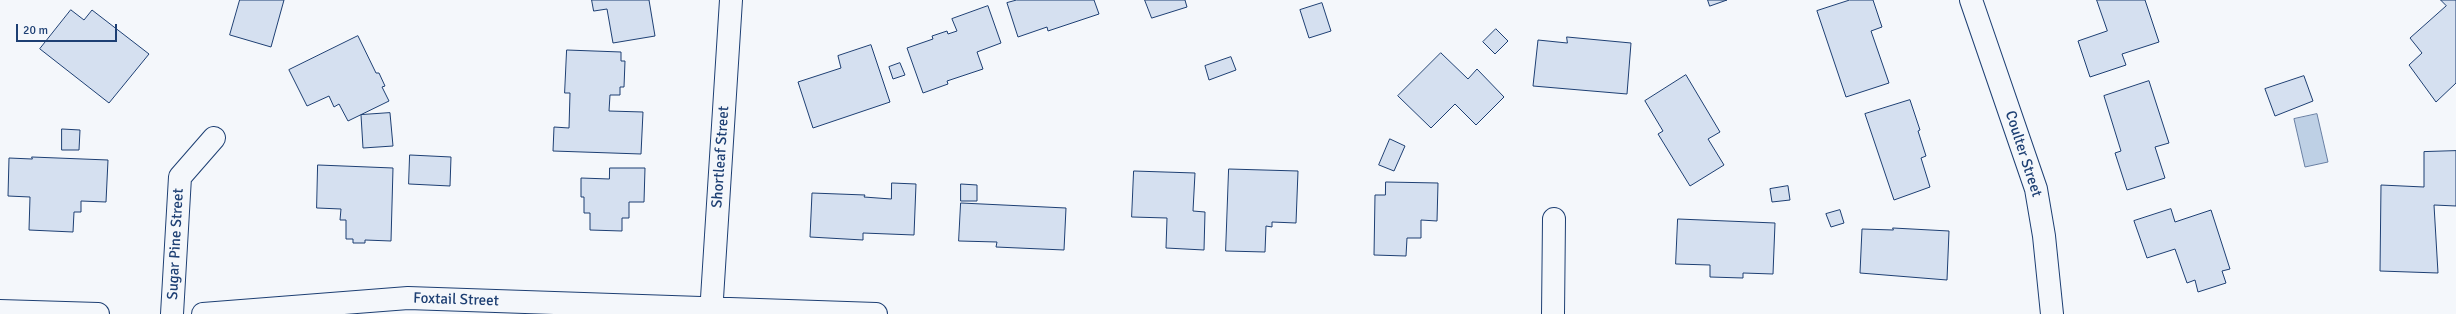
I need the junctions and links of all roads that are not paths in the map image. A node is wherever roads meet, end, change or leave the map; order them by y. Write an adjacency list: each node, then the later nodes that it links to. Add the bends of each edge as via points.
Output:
1 (731, 0): 6 (street, Shortleaf Street)
2 (1971, 0): 12 (street, Coulter Street, via 2036,189)
3 (214, 138): 8 (street, Sugar Pine Street, via 180,177)
4 (1554, 219): 11 (street)
5 (0, 310): 7 (street)
6 (711, 311): 9 (street, Foxtail Street, via 408,298); 10 (street, Foxtail Street)
7 (98, 314)
8 (172, 314)
9 (203, 314)
10 (876, 314)
11 (1553, 314)
12 (2052, 314)

